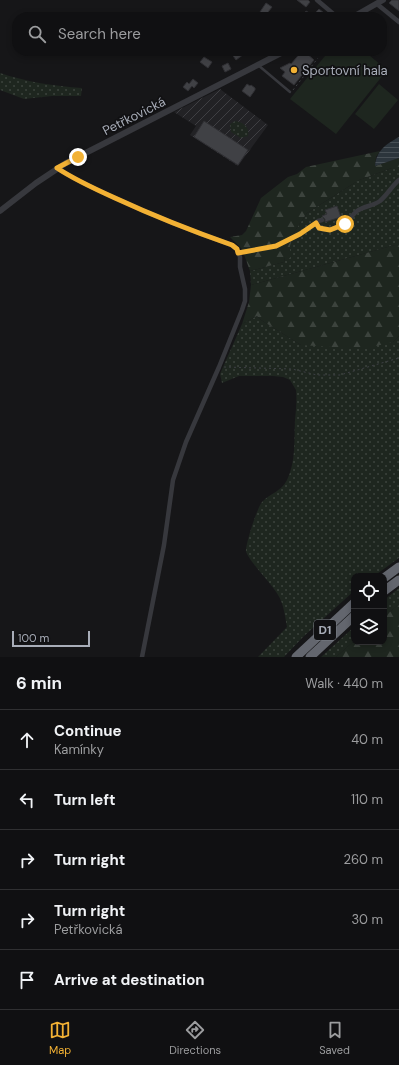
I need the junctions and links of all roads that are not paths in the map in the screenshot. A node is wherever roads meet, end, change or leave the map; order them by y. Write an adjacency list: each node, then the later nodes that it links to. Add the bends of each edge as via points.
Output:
1 (317, 0): 4 (street)
2 (383, 0): 3 (street)
3 (377, 4): 5 (street); 6 (street)
4 (331, 12)
5 (362, 12)
6 (387, 12)
7 (387, 12): 8 (street)
8 (399, 22)
9 (275, 56): 10 (street, Petřkovická)
10 (257, 65): 11 (lane); 12 (street, Petřkovická)
11 (290, 92)
12 (57, 168): 14 (street, Petřkovická); 22 (street, via 145,212 232,245 237,249 245,289 242,310 186,442 173,480 164,545)
13 (399, 180): 15 (street, via 378,202 358,210 345,224 330,230 319,228 316,223)
14 (0, 211)
15 (322, 220)
16 (399, 567): 17 (highway)
17 (387, 576)
18 (399, 580): 19 (highway)
19 (387, 589)
20 (351, 606): 23 (highway, D1)
21 (351, 619): 24 (highway, D1)
22 (142, 657)
23 (296, 657)
24 (310, 657)

